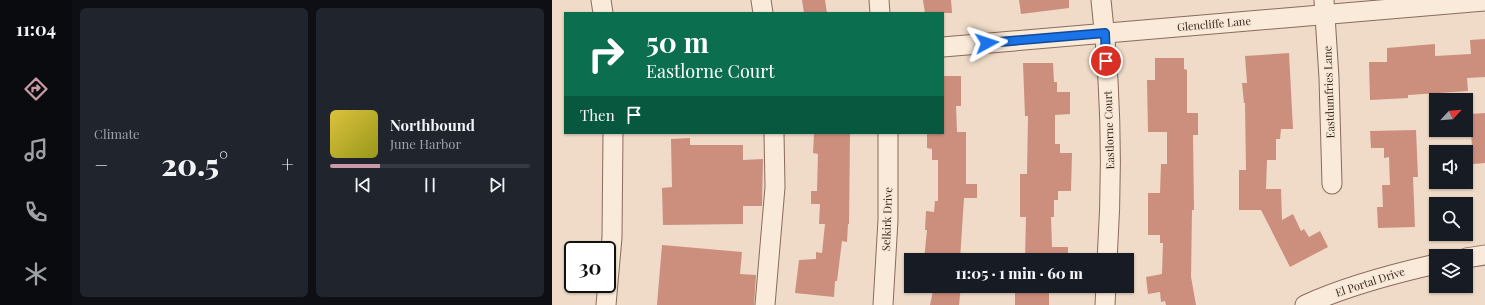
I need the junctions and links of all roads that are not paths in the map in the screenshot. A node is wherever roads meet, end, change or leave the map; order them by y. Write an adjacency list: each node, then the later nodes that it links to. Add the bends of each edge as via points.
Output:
1 (601, 0): 7 (street)
2 (761, 0): 8 (street)
3 (879, 0): 9 (street)
4 (1101, 0): 10 (street, Eastlorne Court)
5 (1485, 1): 6 (street, Glencliffe Lane)
6 (1324, 7): 10 (street, Glencliffe Lane); 15 (street, Eastdumfries Lane)
7 (603, 12)
8 (763, 12)
9 (880, 12)
10 (1105, 33): 11 (street, Glencliffe Lane); 16 (street, Eastlorne Court, via 1110,173)
11 (944, 47)
12 (613, 134): 21 (street, via 612,237)
13 (774, 134): 22 (street, via 775,186)
14 (888, 134): 23 (street, Selkirk Drive, via 888,220)
15 (1332, 184)
16 (1107, 253)
17 (1485, 255): 18 (street)
18 (1473, 257)
19 (1429, 265): 25 (street, El Portal Drive, via 1355,286)
20 (1105, 293): 24 (street)
21 (606, 305)
22 (765, 305)
23 (883, 305)
24 (1104, 305)
25 (1305, 305)

